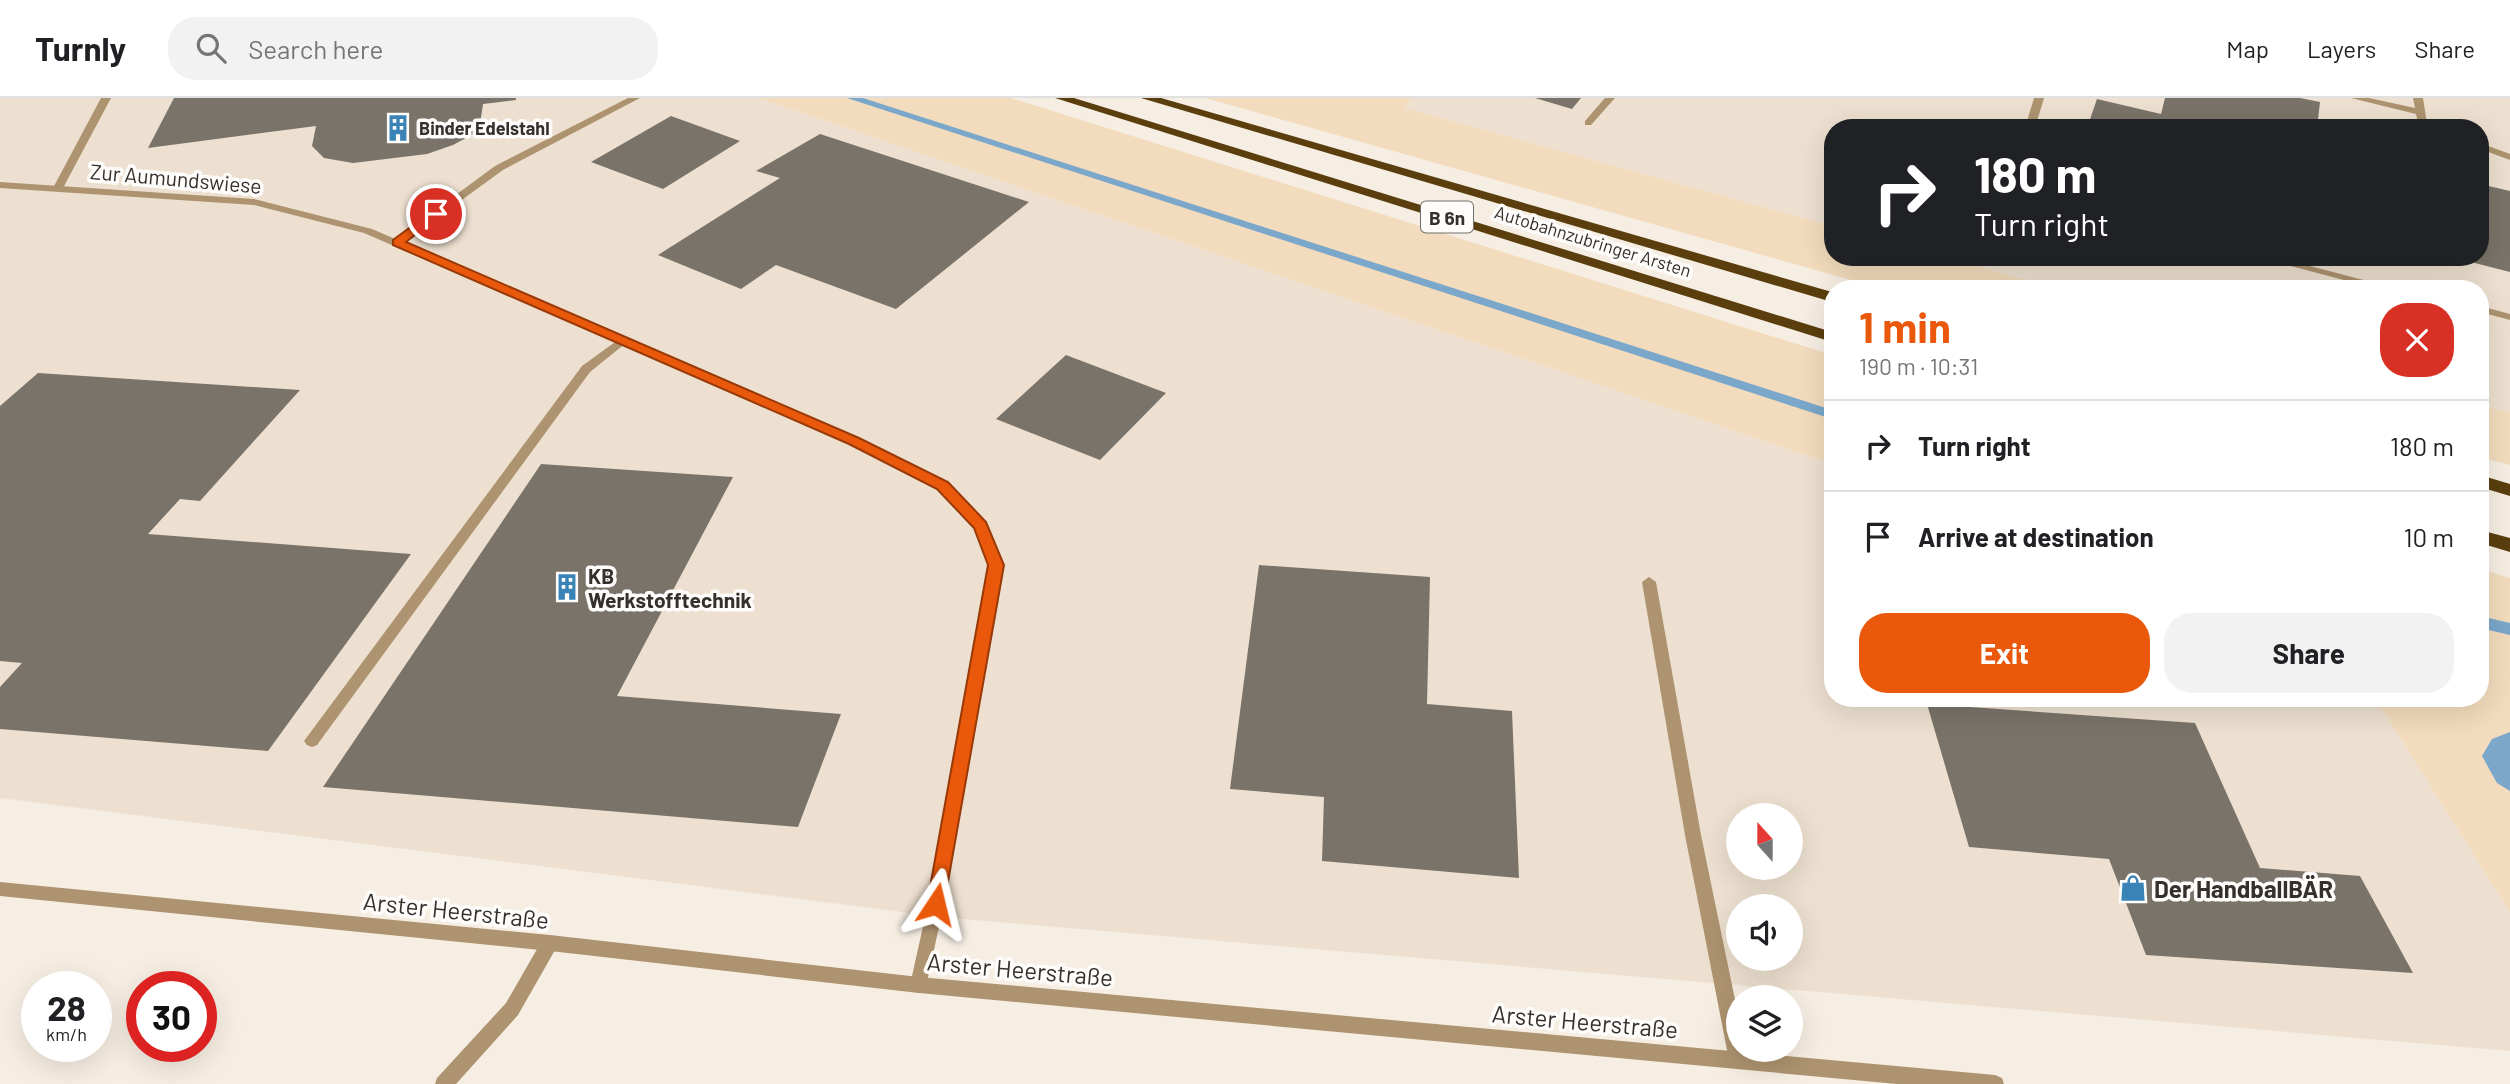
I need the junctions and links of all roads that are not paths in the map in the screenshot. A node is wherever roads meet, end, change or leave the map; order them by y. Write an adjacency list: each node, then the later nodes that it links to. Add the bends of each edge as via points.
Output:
1 (106, 98): 16 (street)
2 (635, 98): 17 (street, via 499,168)
3 (1061, 98): 23 (highway, Autobahnzubringer Arsten / B 6n)
4 (1147, 98): 20 (highway, Autobahnzubringer Arsten / B 6n)
5 (1611, 98): 12 (street)
6 (2039, 98): 10 (street)
7 (2356, 98): 9 (street)
8 (2418, 98): 9 (street)
9 (2421, 112): 11 (street)
10 (2033, 119)
11 (2422, 119)
12 (1588, 124)
13 (2489, 149): 14 (street)
14 (2510, 157)
15 (0, 185): 16 (street, Zur Aumundswiese)
16 (58, 188): 17 (street, Zur Aumundswiese, via 254,202)
17 (397, 242): 24 (street, Zur Aumundswiese)
18 (2298, 266): 19 (street)
19 (2356, 280)
20 (1824, 295)
21 (2489, 311): 22 (street)
22 (2510, 317)
23 (1824, 335)
24 (622, 341): 30 (street, via 586,369); 33 (street, Zur Aumundswiese, via 854,441 943,485 980,526 996,565)
25 (2489, 484): 26 (highway)
26 (2510, 490)
27 (2489, 539): 28 (highway)
28 (2510, 545)
29 (1649, 582): 34 (street)
30 (312, 741)
31 (0, 889): 32 (street, Arster Heerstraße)
32 (550, 943): 33 (street, Arster Heerstraße); 37 (street, via 512,1009)
33 (919, 985): 35 (street, Arster Heerstraße)
34 (1726, 1000)
35 (1726, 1059)
36 (1759, 1062): 38 (street, Arster Heerstraße)
37 (444, 1084)
38 (1995, 1084)

